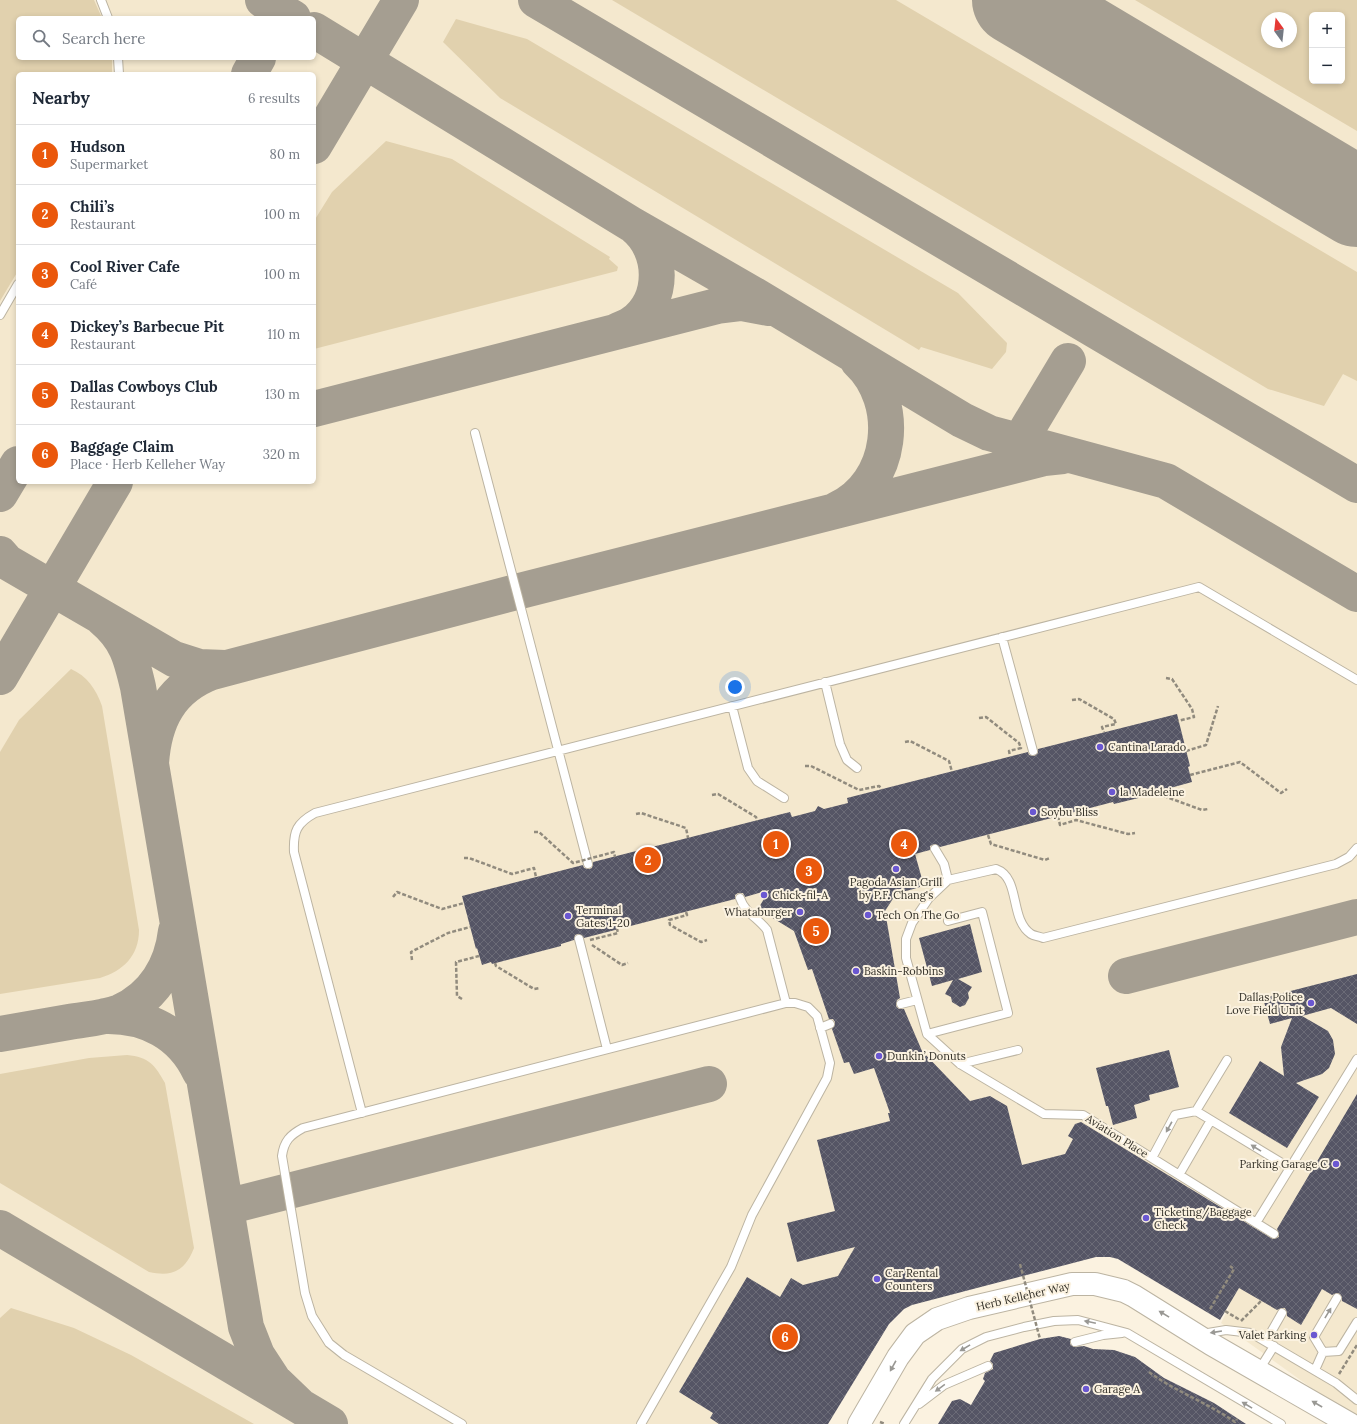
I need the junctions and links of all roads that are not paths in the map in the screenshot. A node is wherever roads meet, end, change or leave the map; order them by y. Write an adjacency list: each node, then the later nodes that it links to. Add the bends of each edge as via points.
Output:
1 (101, 0): 2 (lane)
2 (107, 16)
3 (118, 60): 4 (lane)
4 (118, 72)
5 (16, 287): 6 (lane)
6 (0, 315)
7 (475, 433): 13 (lane)
8 (1002, 637): 9 (lane, via 1199,587); 10 (lane); 12 (lane)
9 (1357, 680)
10 (825, 682): 11 (lane); 14 (lane, via 840,744 847,760)
11 (732, 706): 13 (lane); 15 (lane, via 748,768 757,781)
12 (1033, 750)
13 (557, 751): 18 (lane); 35 (lane, via 315,812 297,827 294,852)
14 (858, 768)
15 (784, 798)
16 (1357, 848): 19 (lane, via 1349,857 1336,864 1043,938 1031,934 1022,924 1003,871 996,869)
17 (935, 849): 19 (lane, via 944,864)
18 (588, 864)
19 (948, 880): 23 (lane, via 929,898 912,923 906,939 906,958)
20 (740, 898): 24 (lane, via 748,913 768,930)
21 (948, 921): 28 (lane, via 982,912 1008,1013)
22 (579, 939): 29 (lane)
23 (917, 1000): 25 (lane); 28 (lane)
24 (786, 1003): 27 (lane, via 808,1008 817,1016); 29 (lane)
25 (901, 1004)
26 (830, 1024): 27 (lane)
27 (820, 1028): 57 (lane, via 830,1063 826,1078 752,1214 731,1267)
28 (927, 1034): 33 (lane, Aviation Place)
29 (607, 1049): 35 (lane)
30 (1018, 1050): 33 (lane)
31 (1357, 1059): 38 (lane)
32 (1226, 1060): 34 (lane)
33 (960, 1064): 37 (lane, Aviation Place, via 1044,1114 1082,1115)
34 (1196, 1111): 36 (lane); 37 (lane, one-way to 37, via 1175,1115)
35 (362, 1113): 56 (lane, via 303,1128 290,1135 284,1145 282,1156 305,1293 312,1316 328,1343 344,1355)
36 (1211, 1120): 38 (lane, one-way to 36); 39 (lane)
37 (1152, 1158): 39 (lane, Aviation Place)
38 (1290, 1168): 40 (lane)
39 (1179, 1175): 40 (lane, Aviation Place)
40 (1256, 1223): 41 (lane, Aviation Place)
41 (1274, 1234)
42 (1337, 1298): 50 (lane, one-way to 42, via 1314,1337)
43 (1282, 1314): 47 (lane)
44 (1357, 1322): 50 (lane, via 1339,1351)
45 (1127, 1333): 48 (lane, via 1103,1335); 55 (lane, one-way to 55, via 1078,1320 1031,1325 986,1337 954,1356 932,1379); 60 (lane, one-way to 45)
46 (1197, 1334): 47 (lane, one-way to 46, via 1251,1333 1226,1330); 52 (main road, Herb Kelleher Way); 58 (main road, Herb Kelleher Way, one-way to 58, via 1124,1291 1095,1284 1072,1284 1050,1288 969,1308 936,1319 915,1334 898,1357)
47 (1266, 1341): 49 (lane)
48 (1075, 1342)
49 (1274, 1346): 52 (lane); 53 (lane)
50 (1323, 1352): 53 (lane)
51 (988, 1366): 55 (lane, one-way to 55, via 944,1385)
52 (1259, 1370): 61 (main road, Herb Kelleher Way, one-way to 52)
53 (1315, 1370): 54 (lane)
54 (1357, 1400)
55 (914, 1408): 59 (lane)
56 (462, 1424)
57 (642, 1424)
58 (859, 1424)
59 (904, 1424)
60 (1281, 1424)
61 (1350, 1424)

